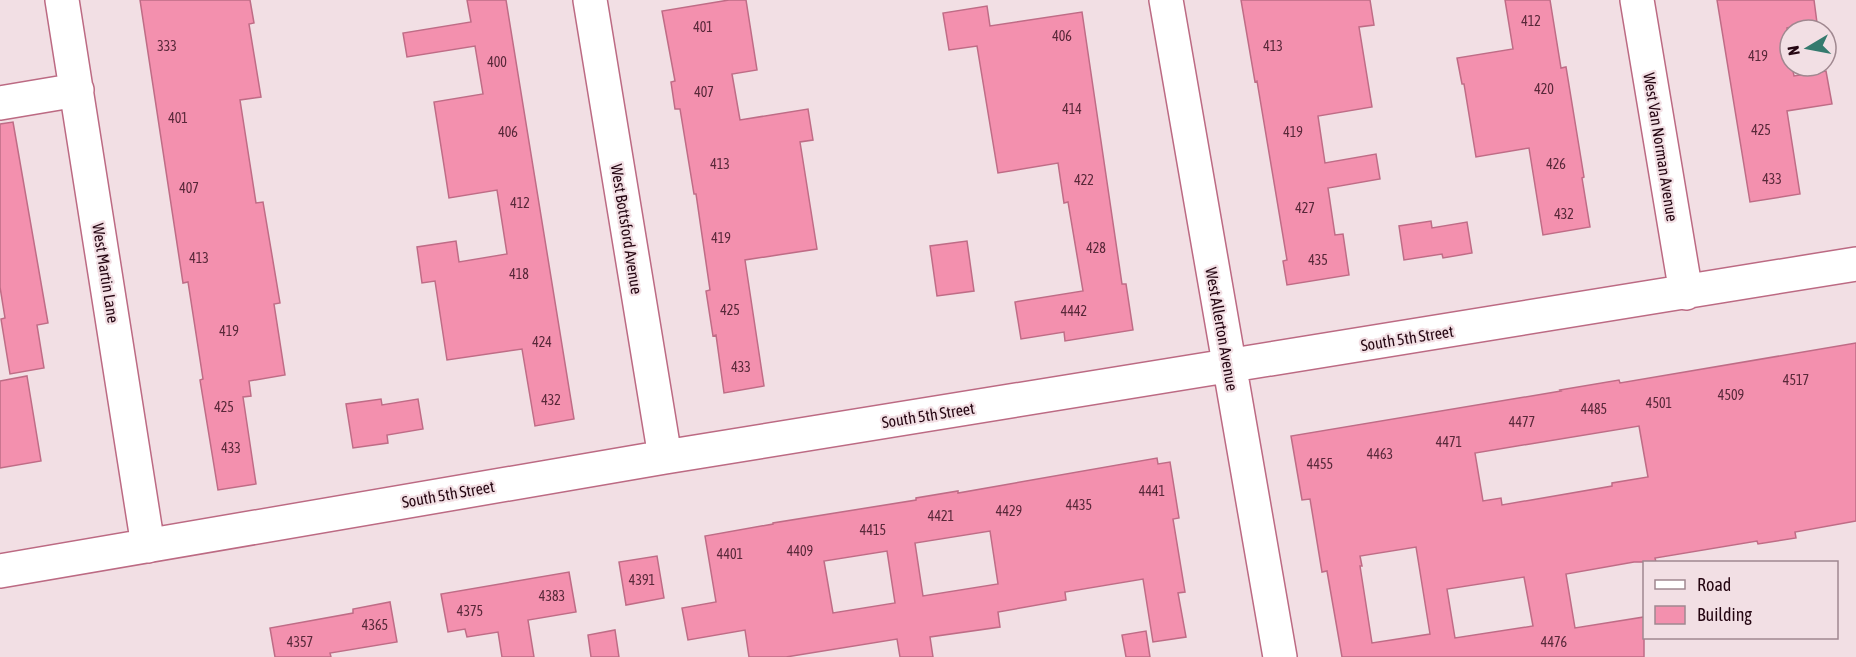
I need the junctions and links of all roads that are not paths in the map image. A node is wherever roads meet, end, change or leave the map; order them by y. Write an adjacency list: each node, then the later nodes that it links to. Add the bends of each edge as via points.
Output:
1 (62, 0): 5 (street, West Martin Lane)
2 (590, 0): 10 (street, West Bottsford Avenue)
3 (1166, 0): 9 (street, West Allerton Avenue)
4 (1637, 0): 8 (street, West Van Norman Avenue)
5 (77, 90): 6 (street); 11 (street, West Martin Lane)
6 (0, 103)
7 (1856, 264): 8 (street, South 5th Street)
8 (1686, 293): 9 (street, South 5th Street)
9 (1228, 366): 10 (street, South 5th Street); 13 (street, West Allerton Avenue)
10 (665, 457): 11 (street, South 5th Street)
11 (148, 546): 12 (street, South 5th Street)
12 (0, 571)
13 (1280, 657)

